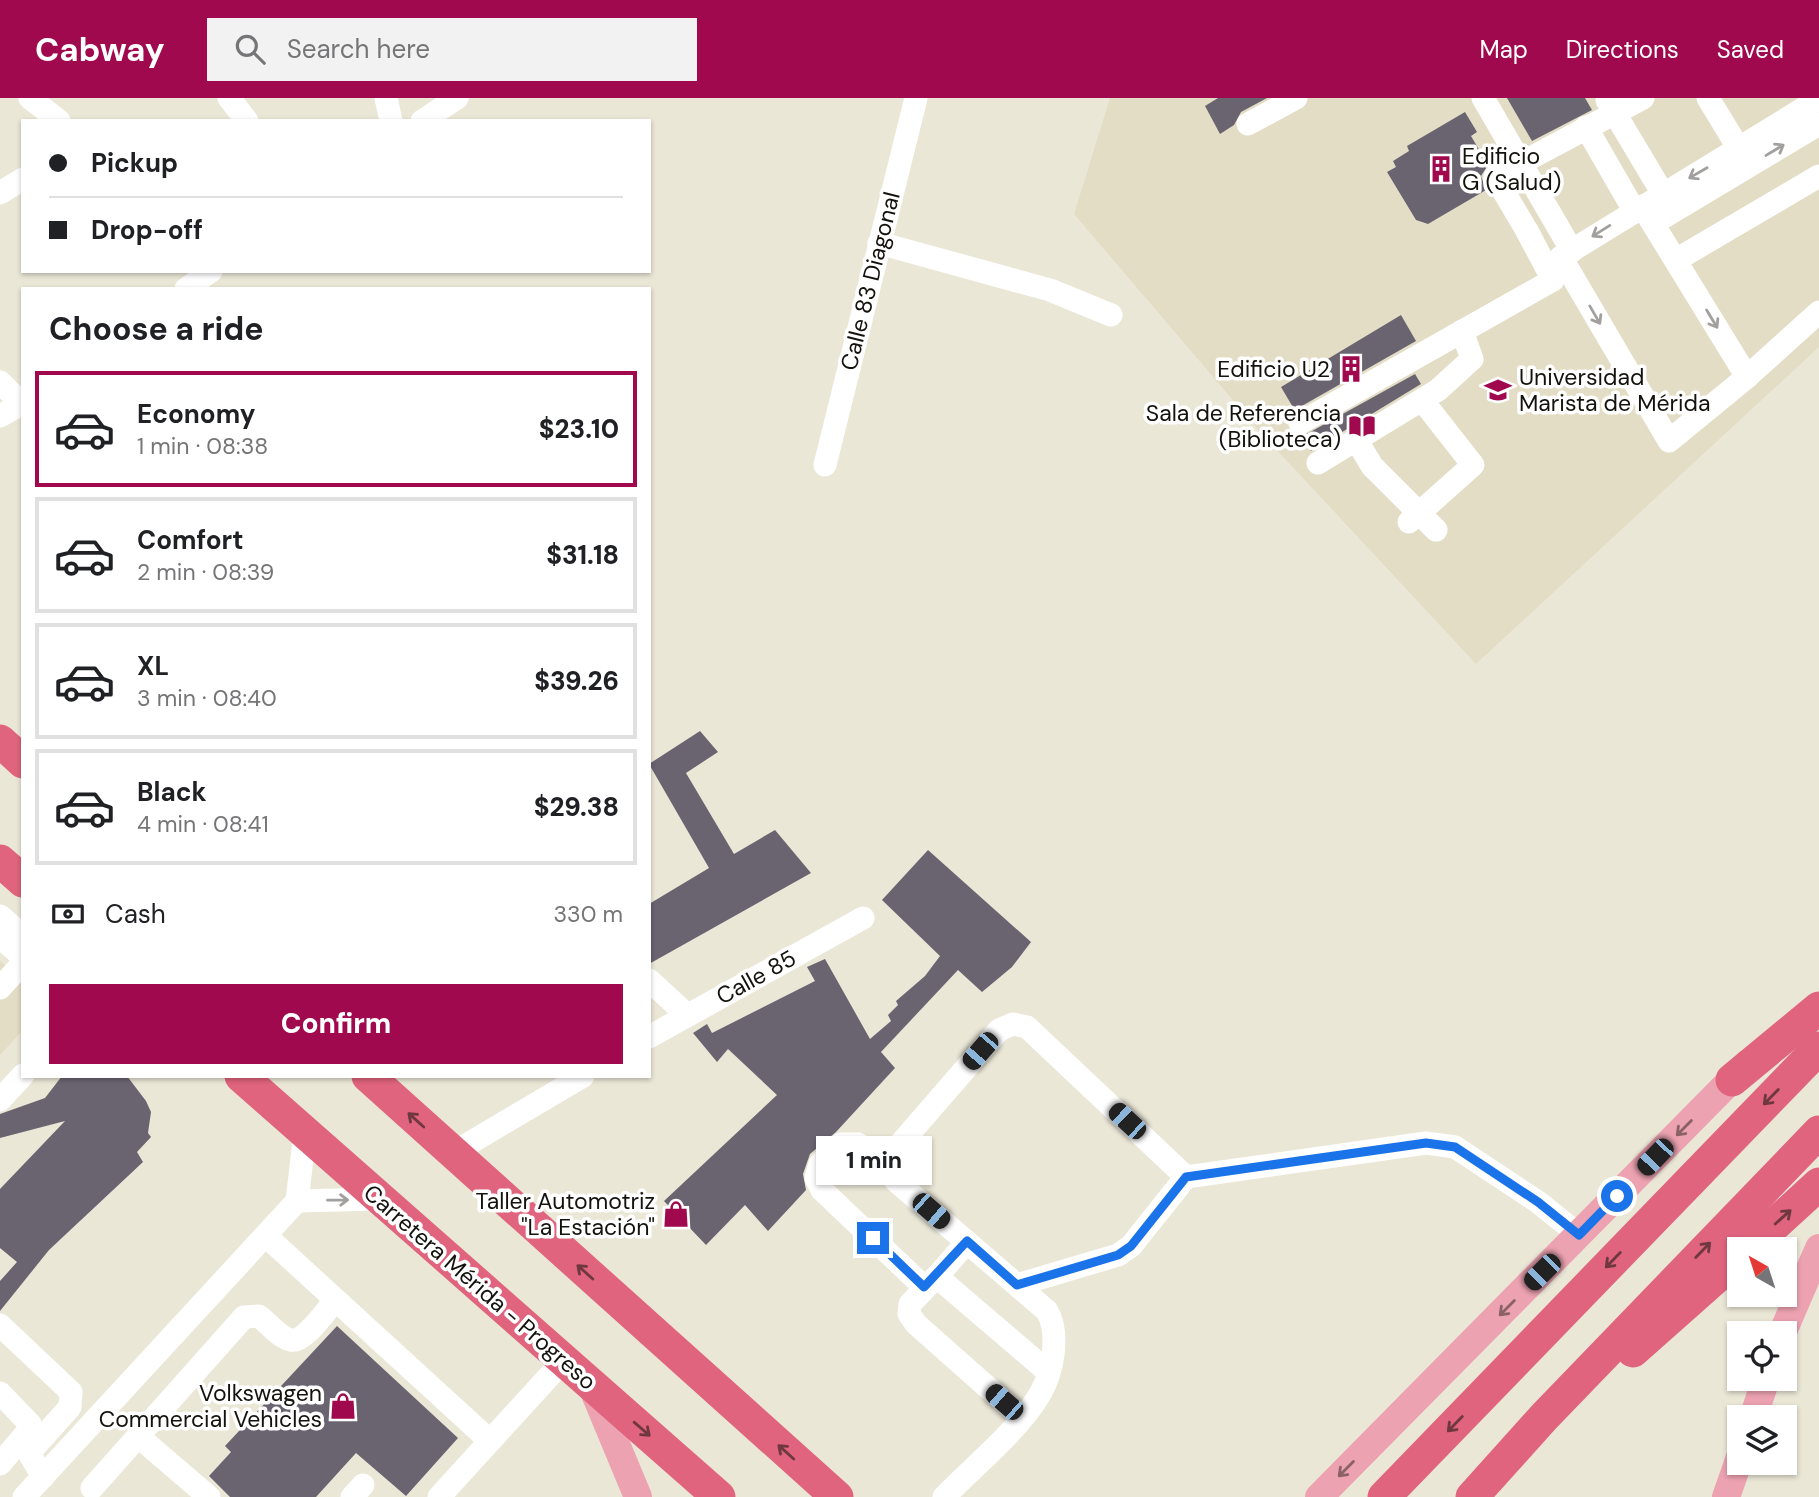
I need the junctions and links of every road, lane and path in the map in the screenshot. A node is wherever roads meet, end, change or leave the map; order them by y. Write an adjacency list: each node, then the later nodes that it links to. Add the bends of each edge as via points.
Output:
1 (30, 98): 12 (street)
2 (229, 98): 13 (street)
3 (386, 98): 14 (street)
4 (457, 98): 15 (street)
5 (916, 98): 26 (street, Calle 83 Diagonal)
6 (1296, 98): 16 (street)
7 (1483, 98): 20 (street)
8 (1643, 98): 11 (street)
9 (1708, 98): 19 (street)
10 (1819, 99): 19 (street)
11 (1610, 105): 18 (street); 24 (street)
12 (56, 119)
13 (245, 119)
14 (391, 119)
15 (425, 119)
16 (1248, 124)
17 (1819, 124): 25 (street, one-way to 17)
18 (1586, 127): 20 (street); 25 (street)
19 (1739, 149): 24 (street, one-way to 24)
20 (1521, 163): 27 (street); 33 (street, via 1495,177 1553,279)
21 (1819, 176): 28 (street)
22 (21, 180): 23 (street)
23 (0, 193)
24 (1663, 194): 25 (street)
25 (1644, 214): 27 (street, one-way to 27, via 1601,229); 28 (street)
26 (878, 243): 32 (street, via 1050,290); 41 (street, Calle 83 Diagonal)
27 (1572, 251): 34 (street, one-way to 34, via 1561,257 1669,441)
28 (1676, 260): 34 (street, one-way to 34)
29 (208, 273): 30 (street)
30 (189, 287)
31 (1819, 312): 34 (street)
32 (1111, 315)
33 (1462, 331): 36 (street, via 1472,359); 38 (street)
34 (1748, 377)
35 (0, 382): 37 (street)
36 (1422, 400): 39 (street); 42 (street, via 1473,464)
37 (13, 406)
38 (1300, 423)
39 (1357, 441): 40 (street); 43 (street, via 1372,466)
40 (1318, 463)
41 (825, 465)
42 (1409, 522)
43 (1436, 530)
44 (0, 860): 45 (highway)
45 (21, 879)
46 (0, 916): 48 (street)
47 (863, 918): 56 (street, Calle 85)
48 (21, 934)
49 (0, 937): 50 (street)
50 (21, 955)
51 (21, 965): 53 (street)
52 (651, 982): 56 (street)
53 (0, 988)
54 (1819, 989): 63 (main road)
55 (1819, 1008): 63 (highway)
56 (687, 1015): 57 (street, Calle 85)
57 (651, 1036)
58 (1819, 1048): 106 (highway, one-way to 106)
59 (21, 1077): 64 (street)
60 (244, 1078): 66 (highway, Carretera Mérida - Progreso)
61 (370, 1078): 67 (highway, one-way to 61)
62 (580, 1078): 67 (street)
63 (1732, 1080): 73 (main road, one-way to 73)
64 (0, 1100)
65 (1819, 1132): 91 (highway, one-way to 65)
66 (306, 1133): 71 (highway, Carretera Mérida - Progreso); 72 (street)
67 (453, 1153): 103 (highway, one-way to 67)
68 (889, 1161): 69 (street, via 999,1030 1013,1024 1027,1027); 76 (street, via 896,1181); 80 (street, via 858,1143 841,1144 820,1164 816,1178 822,1191)
69 (1186, 1177): 73 (street, via 1426,1143 1455,1147); 81 (street, via 1131,1246 1118,1255)
70 (1819, 1184): 75 (highway, one-way to 70)
71 (379, 1199): 72 (street, one-way to 71); 86 (highway, Carretera Mérida - Progreso)
72 (297, 1201): 74 (street)
73 (1579, 1235): 105 (main road, one-way to 105)
74 (266, 1236): 82 (street); 96 (street)
75 (1761, 1237)
76 (967, 1241): 80 (street); 81 (street)
77 (1819, 1248): 83 (main road)
78 (1727, 1267): 91 (highway, via 1605,1375)
79 (1819, 1270): 84 (street)
80 (932, 1280): 87 (street, via 943,1282); 90 (street, via 909,1304 916,1325)
81 (1017, 1285): 87 (street, via 1054,1323 1056,1338)
82 (335, 1300): 92 (street, via 296,1341 288,1340 260,1316 244,1317); 93 (street)
83 (1787, 1321)
84 (1787, 1321)
85 (0, 1325): 96 (street, via 71,1392 70,1406 29,1454)
86 (564, 1360): 88 (highway, Carretera Mérida - Progreso); 93 (street)
87 (1047, 1371): 90 (street, via 1041,1392)
88 (591, 1384): 101 (main road); 102 (highway, Carretera Mérida - Progreso, one-way to 102)
89 (0, 1393): 94 (street, via 30,1424)
90 (1021, 1417): 104 (street)
91 (1544, 1417): 107 (highway)
92 (139, 1437): 97 (street); 99 (street)
93 (490, 1441): 100 (street)
94 (0, 1464)
95 (1734, 1475): 108 (main road)
96 (43, 1477): 98 (street)
97 (92, 1488)
98 (24, 1497)
99 (209, 1497)
100 (439, 1497)
101 (638, 1497)
102 (719, 1497)
103 (837, 1497)
104 (944, 1497)
105 (1319, 1497)
106 (1384, 1497)
107 (1472, 1497)
108 (1726, 1497)

